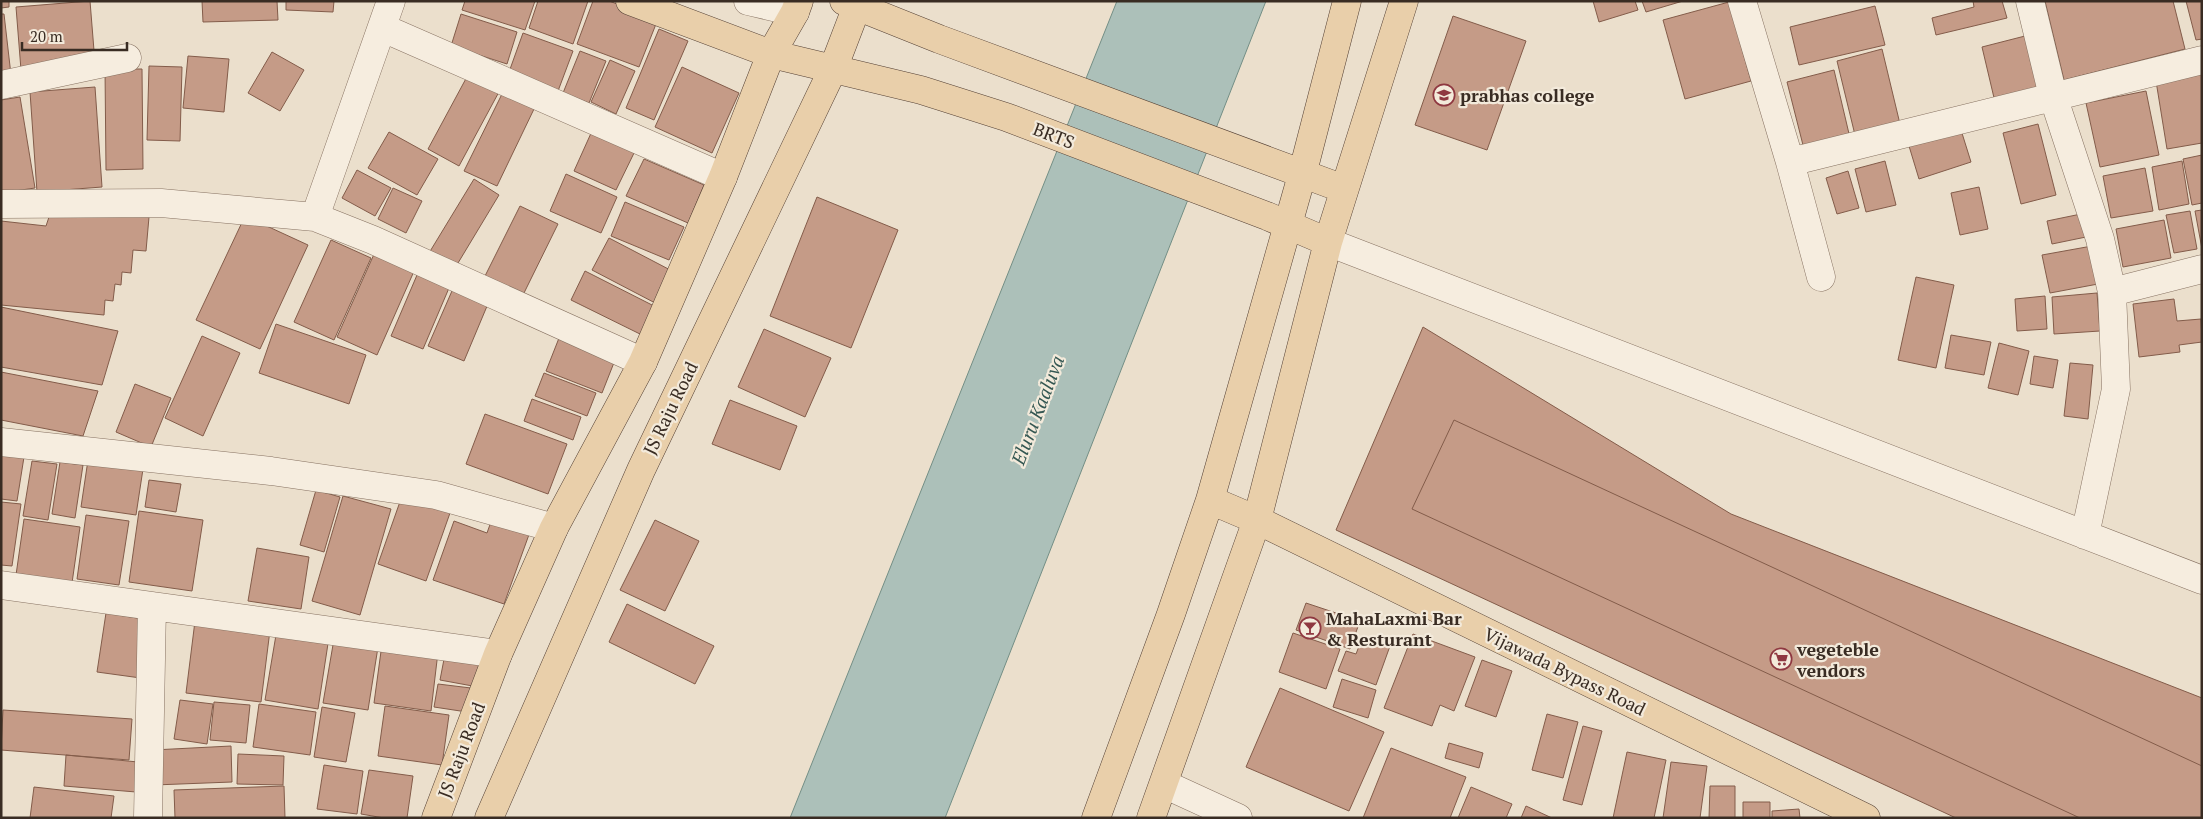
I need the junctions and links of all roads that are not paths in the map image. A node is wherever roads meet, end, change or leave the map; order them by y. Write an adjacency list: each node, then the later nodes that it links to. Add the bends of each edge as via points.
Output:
1 (391, 1): 10 (street)
2 (630, 1): 11 (main road, BRTS)
3 (748, 1): 9 (street)
4 (1347, 1): 18 (main road)
5 (1404, 1): 20 (main road)
6 (1742, 1): 17 (street)
7 (2030, 1): 16 (street)
8 (853, 3): 14 (main road, JS Raju Road); 18 (main road)
9 (797, 7): 11 (main road, JS Raju Road)
10 (382, 28): 19 (street); 22 (street)
11 (771, 54): 14 (main road, BRTS); 19 (main road, JS Raju Road)
12 (127, 58): 15 (street)
13 (2202, 60): 16 (street)
14 (833, 69): 23 (main road, BRTS, via 921,90 1006,117); 41 (main road, JS Raju Road, via 640,470)
15 (1, 85)
16 (2053, 96): 17 (street); 27 (street, via 2100,239)
17 (1790, 162): 26 (street)
18 (1302, 175): 20 (main road); 23 (main road)
19 (723, 177): 28 (main road, JS Raju Road)
20 (1344, 189): 24 (main road)
21 (1, 204): 22 (street, via 161,203)
22 (315, 217): 28 (street)
23 (1286, 225): 24 (main road, BRTS); 30 (main road)
24 (1328, 242): 31 (main road); 33 (street)
25 (2202, 269): 27 (street)
26 (1821, 277)
27 (2112, 292): 33 (street, via 2116,390)
28 (643, 362): 32 (main road, JS Raju Road)
29 (1, 442): 32 (street, via 271,472 436,495)
30 (1210, 500): 31 (main road, Vijawada Bypass Road); 42 (main road)
31 (1257, 520): 38 (main road); 45 (main road, Vijawada Bypass Road)
32 (554, 528): 37 (main road, JS Raju Road)
33 (2085, 535): 34 (street)
34 (2202, 580)
35 (1, 585): 36 (street)
36 (152, 606): 37 (street); 39 (street)
37 (498, 654): 40 (main road, JS Raju Road)
38 (1164, 784): 43 (main road); 44 (street)
39 (148, 818)
40 (436, 818)
41 (489, 818)
42 (1096, 818)
43 (1151, 818)
44 (1238, 818)
45 (1866, 818)

